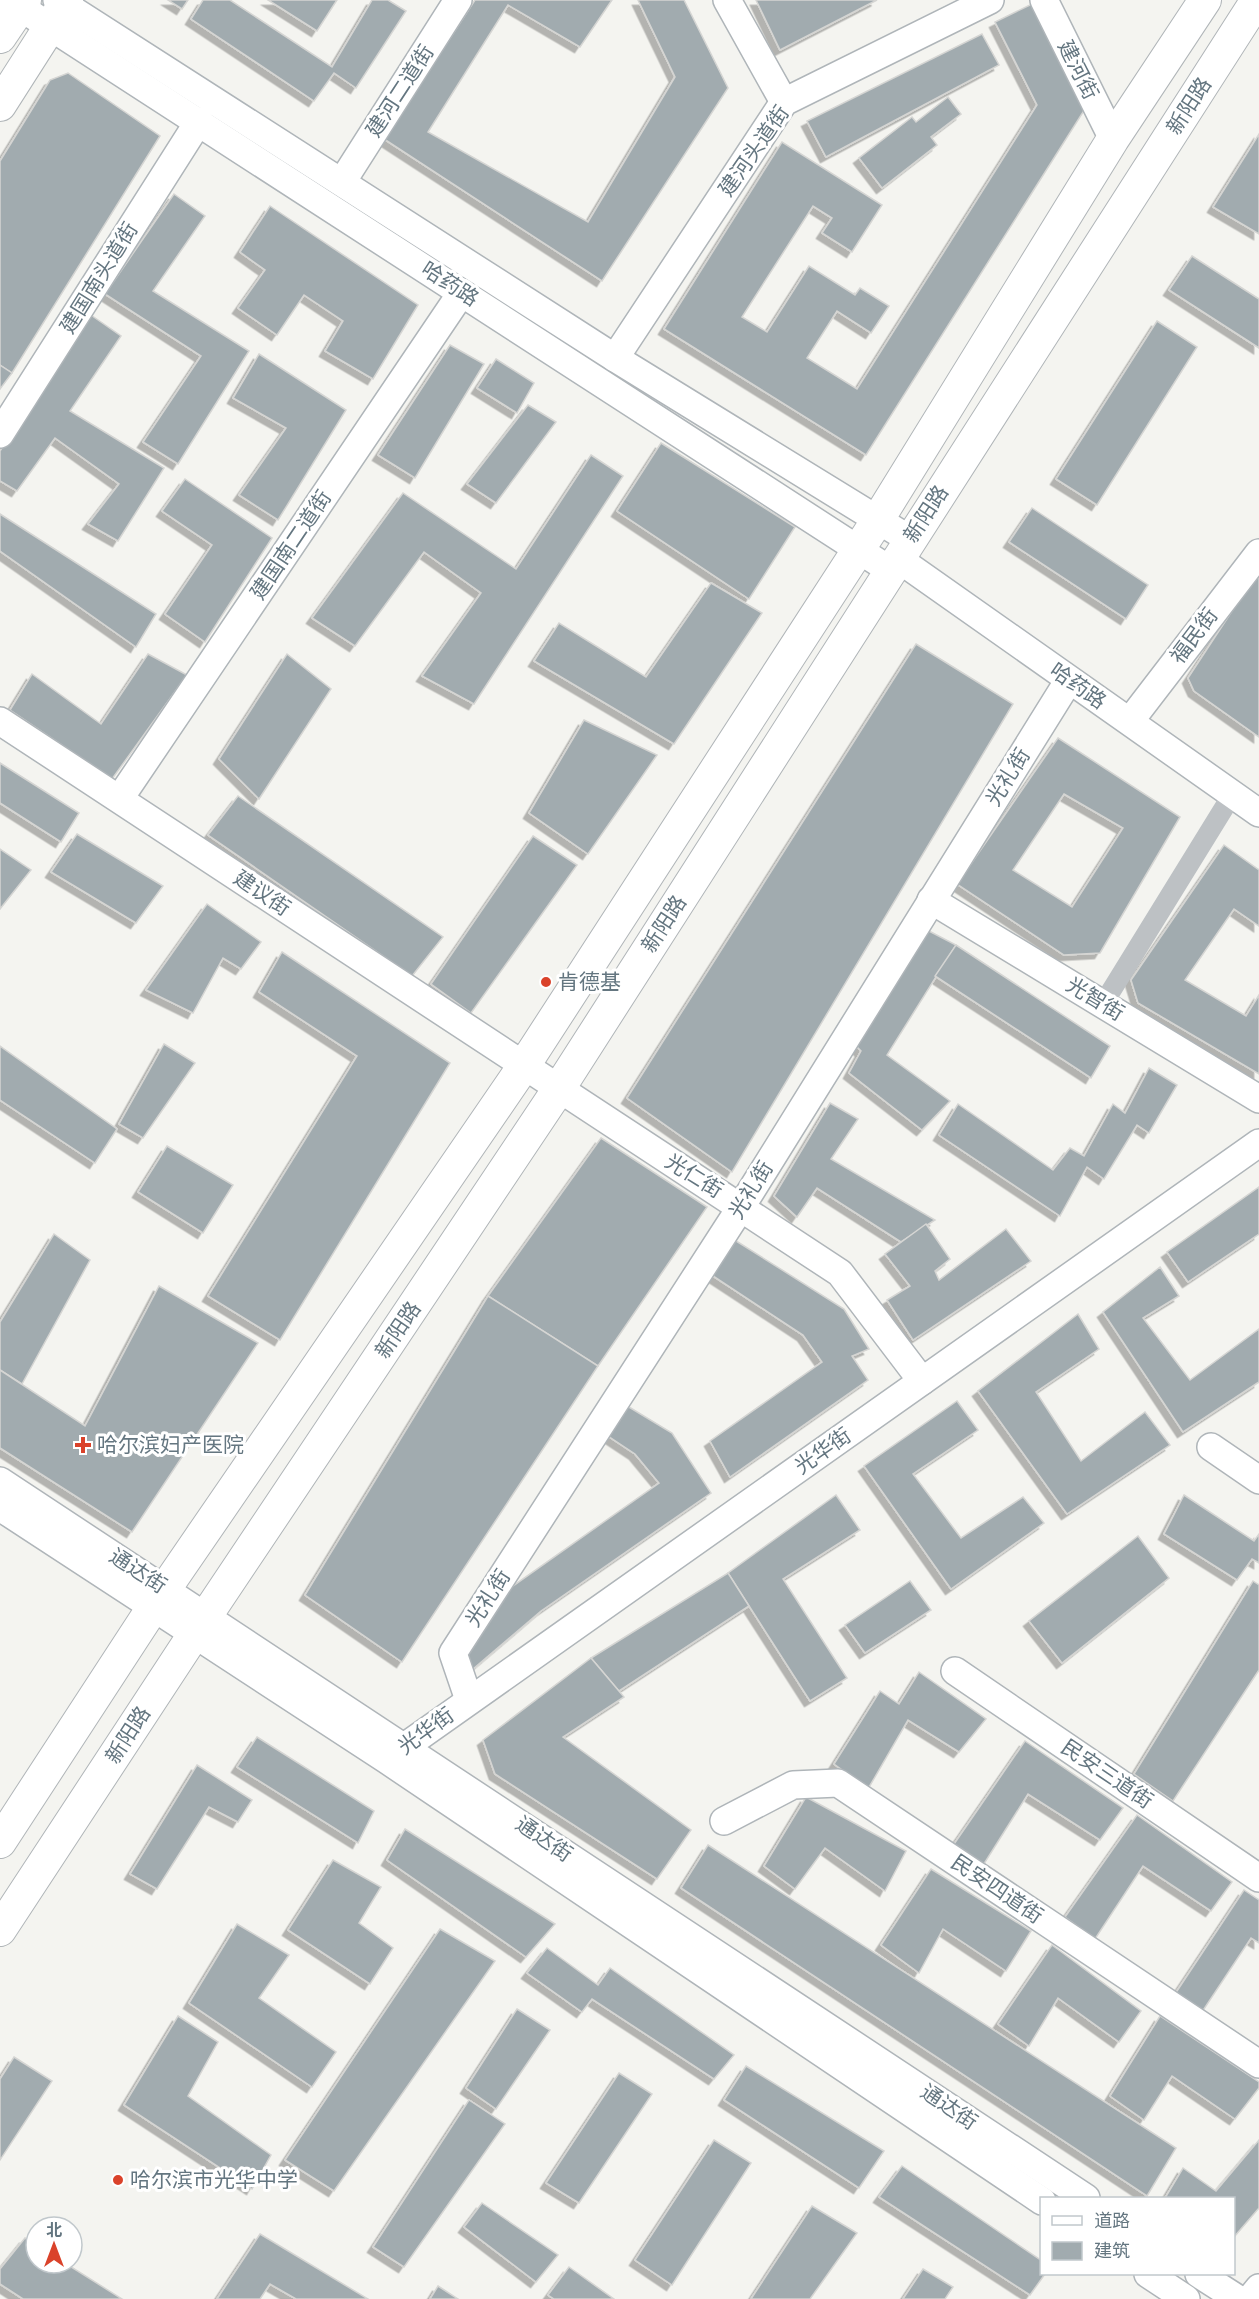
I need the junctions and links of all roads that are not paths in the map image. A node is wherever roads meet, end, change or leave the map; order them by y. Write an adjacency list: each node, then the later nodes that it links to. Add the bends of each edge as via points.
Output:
1 (458, 0): 14 (street, 建河二道街)
2 (727, 0): 10 (street)
3 (990, 0): 10 (street, 建河头道街)
4 (1044, 0): 13 (street, 建河街)
5 (1205, 0): 13 (main road, 新阳路)
6 (1257, 0): 21 (main road, 新阳路)
7 (18, 2): 8 (street, 哈药路); 9 (main road)
8 (60, 8): 11 (main road); 12 (street, 哈药路); 14 (street, 哈药路)
9 (0, 38)
10 (784, 102): 16 (street, 建河头道街)
11 (0, 105)
12 (199, 121): 15 (street, 哈药路); 17 (street, 建国南头道街)
13 (1113, 139): 18 (main road, 新阳路)
14 (342, 182): 16 (street, 哈药路)
15 (462, 292): 19 (street, 哈药路); 26 (street, 建国南二道街)
16 (615, 358): 18 (street, 哈药路)
17 (0, 434)
18 (878, 521): 19 (main road, 新阳路); 21 (street, 哈药路)
19 (858, 549): 21 (street, 哈药路); 30 (main road, 新阳路)
20 (1259, 553): 24 (street, 福民街)
21 (899, 556): 22 (street, 哈药路); 31 (main road, 新阳路)
22 (1069, 680): 24 (street, 哈药路); 28 (street, 光礼街)
23 (0, 721): 26 (street, 建议街)
24 (1130, 721): 25 (street, 哈药路)
25 (1232, 795): 27 (street, 哈药路); 29 (street)
26 (120, 798): 30 (street, 建议街)
27 (1259, 813)
28 (931, 900): 29 (street, 光智街); 34 (street, 光礼街)
29 (1103, 1004): 32 (street, 光智街)
30 (523, 1067): 31 (street, 光仁街); 40 (main road, 新阳路)
31 (558, 1090): 34 (street, 光仁街); 41 (main road, 新阳路)
32 (1259, 1099)
33 (1259, 1143): 35 (street, 光华街)
34 (741, 1207): 35 (street, 光仁街, via 840,1274); 43 (street, 光礼街, via 453,1653)
35 (922, 1381): 43 (street, 光华街)
36 (1211, 1447): 38 (street)
37 (0, 1480): 40 (street, 通达街)
38 (1259, 1480)
39 (0, 1508): 40 (street, 通达街)
40 (159, 1597): 41 (street, 通达街); 46 (main road, 新阳路)
41 (201, 1624): 44 (street, 通达街); 48 (main road, 新阳路)
42 (955, 1671): 47 (street, 民安三道街)
43 (469, 1700): 44 (street, 光华街)
44 (396, 1753): 50 (street, 通达街); 51 (street, 通达街)
45 (724, 1821): 49 (street, 民安四道街, via 793,1785 838,1783)
46 (0, 1842)
47 (1259, 1878)
48 (0, 1930)
49 (1259, 2064)
50 (1083, 2197)
51 (1040, 2200)
52 (1150, 2275): 55 (street)
53 (1201, 2275): 56 (street)
54 (1259, 2288): 57 (street)
55 (1186, 2299)
56 (1238, 2299)
57 (1250, 2299)

